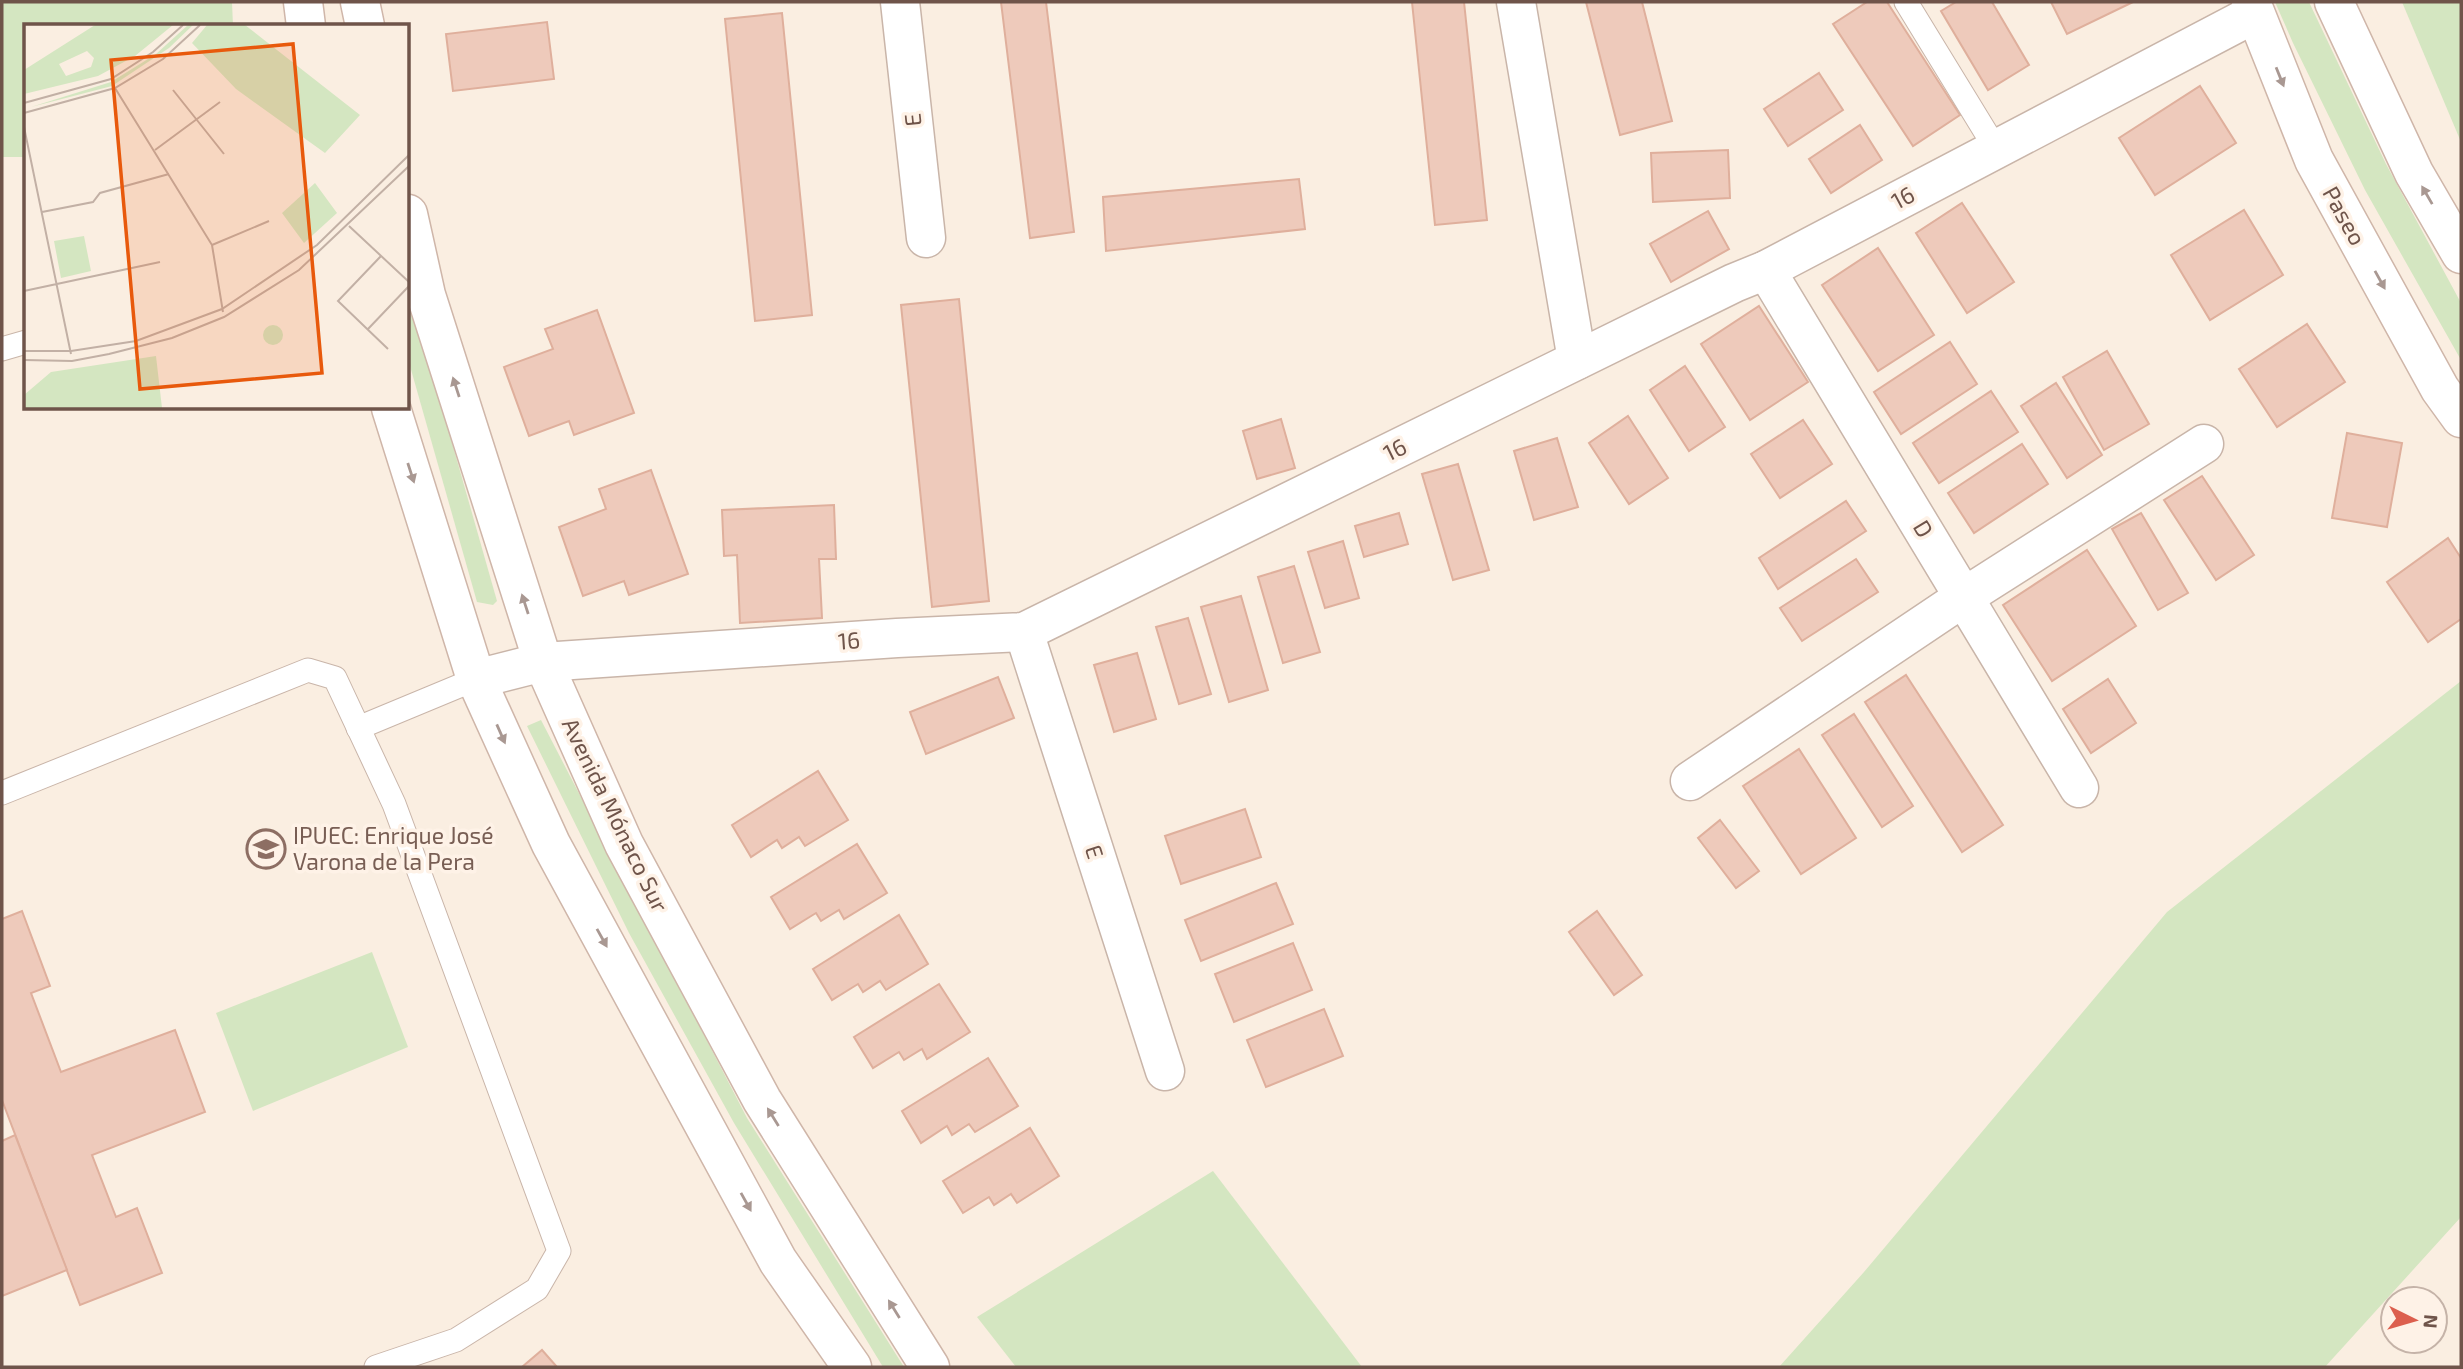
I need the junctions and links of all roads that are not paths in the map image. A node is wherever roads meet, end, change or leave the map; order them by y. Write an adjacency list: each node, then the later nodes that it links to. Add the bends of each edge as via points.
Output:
1 (303, 2): 8 (street)
2 (360, 2): 9 (street)
3 (900, 2): 12 (street, E)
4 (1516, 2): 17 (street)
5 (1906, 2): 10 (lane)
6 (2334, 2): 13 (street, one-way to 6, via 2414,173)
7 (2252, 8): 10 (street, 16); 19 (street, Paseo, one-way to 19, via 2314,160 2440,389)
8 (306, 24)
9 (365, 24)
10 (1996, 149): 14 (street, 16)
11 (410, 223): 23 (street, Avenida Mónaco Sur, one-way to 11, via 426,295)
12 (926, 238)
13 (2461, 254)
14 (1766, 270): 17 (street, 16); 21 (street, D)
15 (24, 343): 16 (lane)
16 (2, 349)
17 (1577, 360): 22 (street, 16)
18 (392, 410): 24 (street, one-way to 24)
19 (2461, 418)
20 (2204, 444): 21 (street)
21 (1964, 597): 26 (street); 27 (street, D)
22 (1024, 632): 23 (street, 16); 29 (street, E)
23 (543, 662): 24 (street, 16); 32 (street, Avenida Mónaco Sur, one-way to 23, via 762,1100 624,844)
24 (477, 679): 25 (lane); 31 (street, one-way to 31, via 570,880 778,1261)
25 (358, 728): 28 (lane, via 335,678 309,670); 30 (lane, via 394,804 559,1251 537,1289 456,1340)
26 (1690, 781)
27 (2079, 788)
28 (2, 793)
29 (1165, 1071)
30 (376, 1367)
31 (852, 1367)
32 (930, 1367)

